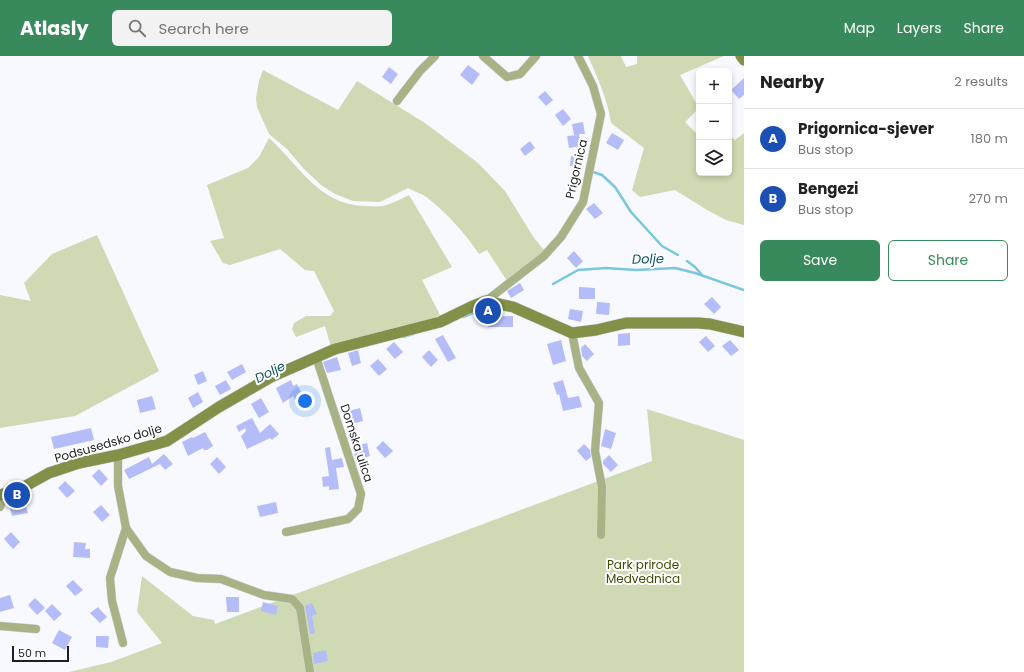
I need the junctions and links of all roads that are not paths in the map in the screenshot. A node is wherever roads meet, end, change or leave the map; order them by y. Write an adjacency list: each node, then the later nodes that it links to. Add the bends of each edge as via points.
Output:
1 (435, 56): 7 (street)
2 (483, 56): 3 (street, via 507,77 520,74)
3 (536, 56)
4 (578, 56): 8 (street, Prigornica, via 593,86 601,114 583,202 561,237 544,256)
5 (741, 56): 6 (street)
6 (744, 60)
7 (397, 101)
8 (486, 301): 10 (street, via 514,307); 11 (street, Podsusedsko dolje, via 440,322 335,349)
9 (744, 332): 10 (street, via 698,323 626,323)
10 (572, 333): 17 (street, via 579,368 599,403 595,451 602,487)
11 (316, 357): 12 (street, Podsusedsko dolje, via 271,377 167,441); 16 (street, Domska ulica, via 361,494 358,509 348,519)
12 (118, 455): 13 (street, Podsusedsko dolje, via 79,463); 15 (street, via 118,486)
13 (1, 495): 14 (street)
14 (0, 507)
15 (126, 528): 20 (street, via 110,578 112,601); 21 (street, via 146,556 170,572 197,578 221,579 264,595 292,599 300,608)
16 (286, 532)
17 (601, 535)
18 (0, 626): 19 (street)
19 (36, 629)
20 (123, 643)
21 (310, 672)

